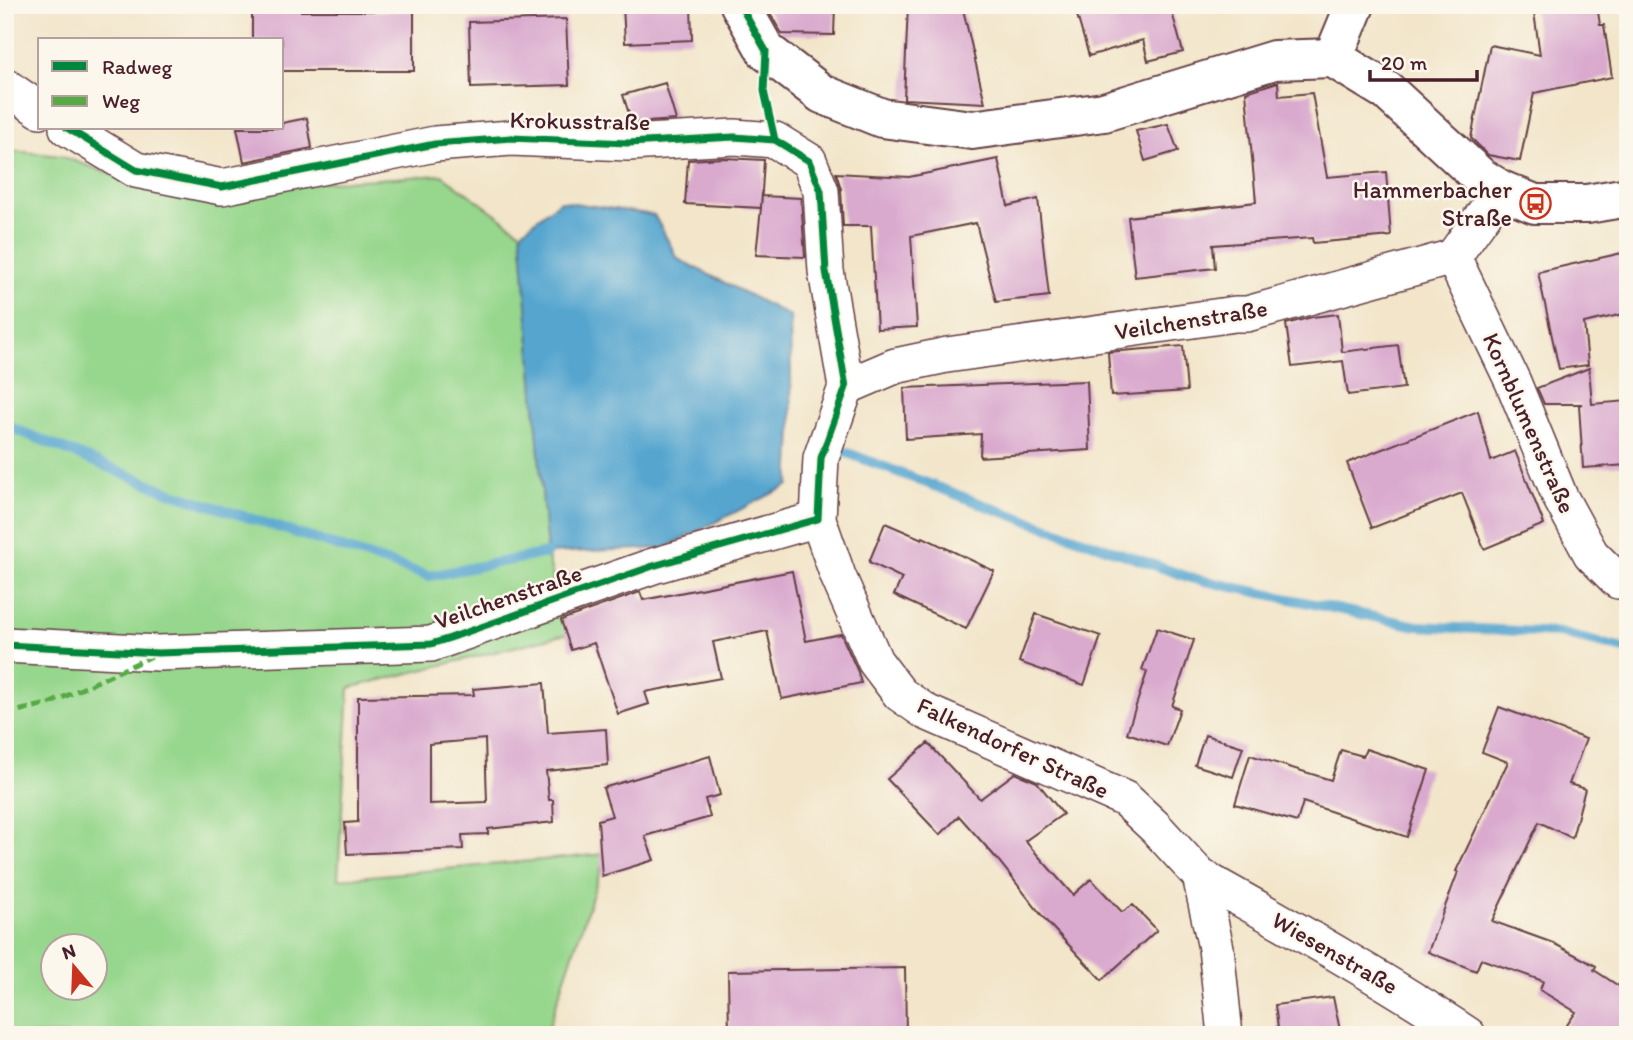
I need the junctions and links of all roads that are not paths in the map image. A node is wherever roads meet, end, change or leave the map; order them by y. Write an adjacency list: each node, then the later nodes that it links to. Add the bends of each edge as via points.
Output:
1 (740, 5): 3 (main road, via 766,51 822,94 882,118 971,130 1104,112 1274,60)
2 (1355, 5): 3 (main road)
3 (1333, 58): 8 (main road, via 1387,91 1480,177)
4 (5, 86): 5 (street)
5 (38, 109)
6 (70, 130): 7 (street, Krokusstraße, via 136,170 222,187 445,143 511,138 628,143 734,137)
7 (775, 140): 11 (street, Falkendorfer Straße, via 809,160 821,191 826,271)
8 (1501, 190): 9 (main road, via 1535,204 1587,204); 10 (street)
9 (1628, 197)
10 (1453, 257): 11 (street, Veilchenstraße, via 1247,314 947,355 895,366); 13 (street, Kornblumenstraße, via 1513,382 1560,497 1591,554)
11 (846, 387): 12 (street, Falkendorfer Straße, via 821,458)
12 (818, 519): 14 (street, Veilchenstraße, via 653,566 431,644 158,653); 15 (street, Falkendorfer Straße, via 875,661 900,694 926,712 1125,799)
13 (1618, 581)
14 (5, 645)
15 (1200, 876): 16 (street, via 1216,948); 17 (street, Wiesenstraße)
16 (1225, 1035)
17 (1468, 1035)

